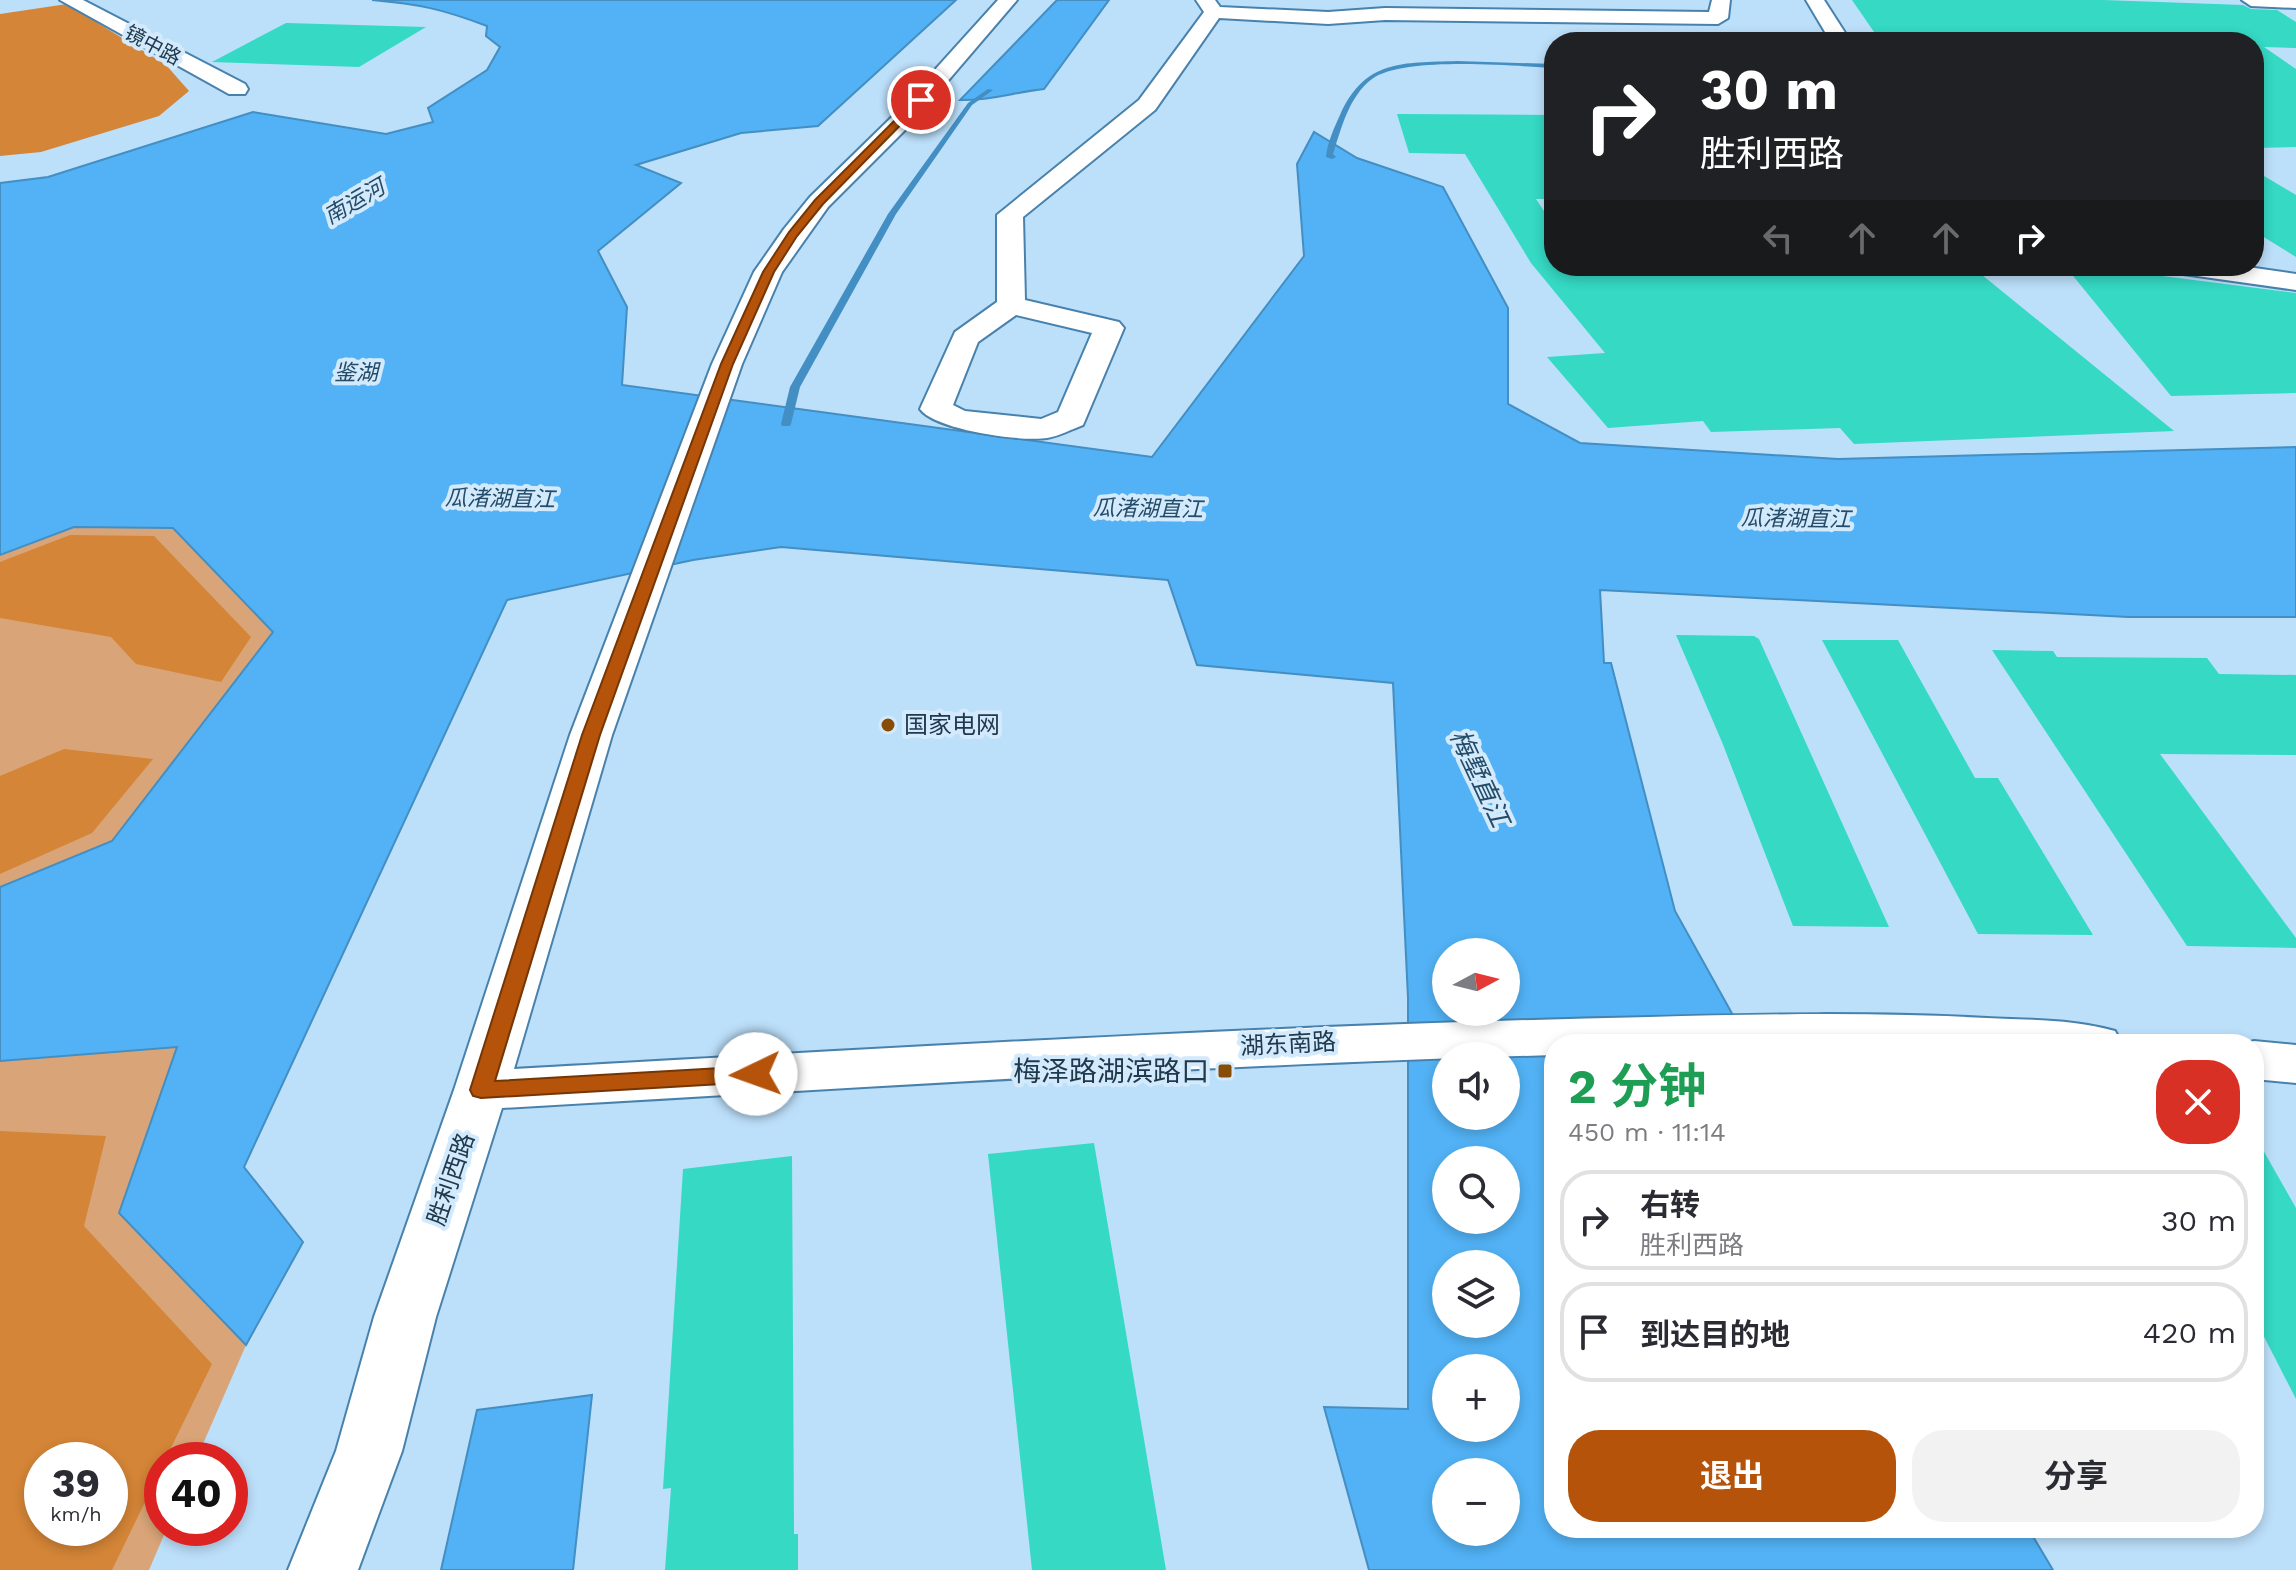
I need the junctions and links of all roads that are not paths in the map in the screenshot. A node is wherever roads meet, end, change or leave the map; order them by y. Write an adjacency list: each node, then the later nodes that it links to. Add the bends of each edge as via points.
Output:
1 (69, 0): 9 (street, 镜中路)
2 (1008, 0): 18 (street, 胜利西路, via 903,119 819,202 768,272 727,364 591,735)
3 (1721, 0): 7 (street, via 1718,18 1328,18)
4 (1815, 0): 8 (street)
5 (2251, 0): 6 (street)
6 (2296, 2)
7 (1210, 6): 12 (street, via 1147,105 1010,215)
8 (1835, 32)
9 (237, 89)
10 (2240, 276): 11 (street)
11 (2296, 282)
12 (1011, 305): 12 (street, via 965,338 936,409 958,420 1044,429 1072,418 1109,328)
13 (1697, 1034): 14 (street, 湖东南路)
14 (1887, 1034)
15 (1544, 1037): 18 (street, 湖东南路, via 1319,1042)
16 (2264, 1061): 17 (street)
17 (2296, 1064)
18 (481, 1090): 19 (street, 胜利西路, via 405,1317 369,1451)
19 (323, 1570)

